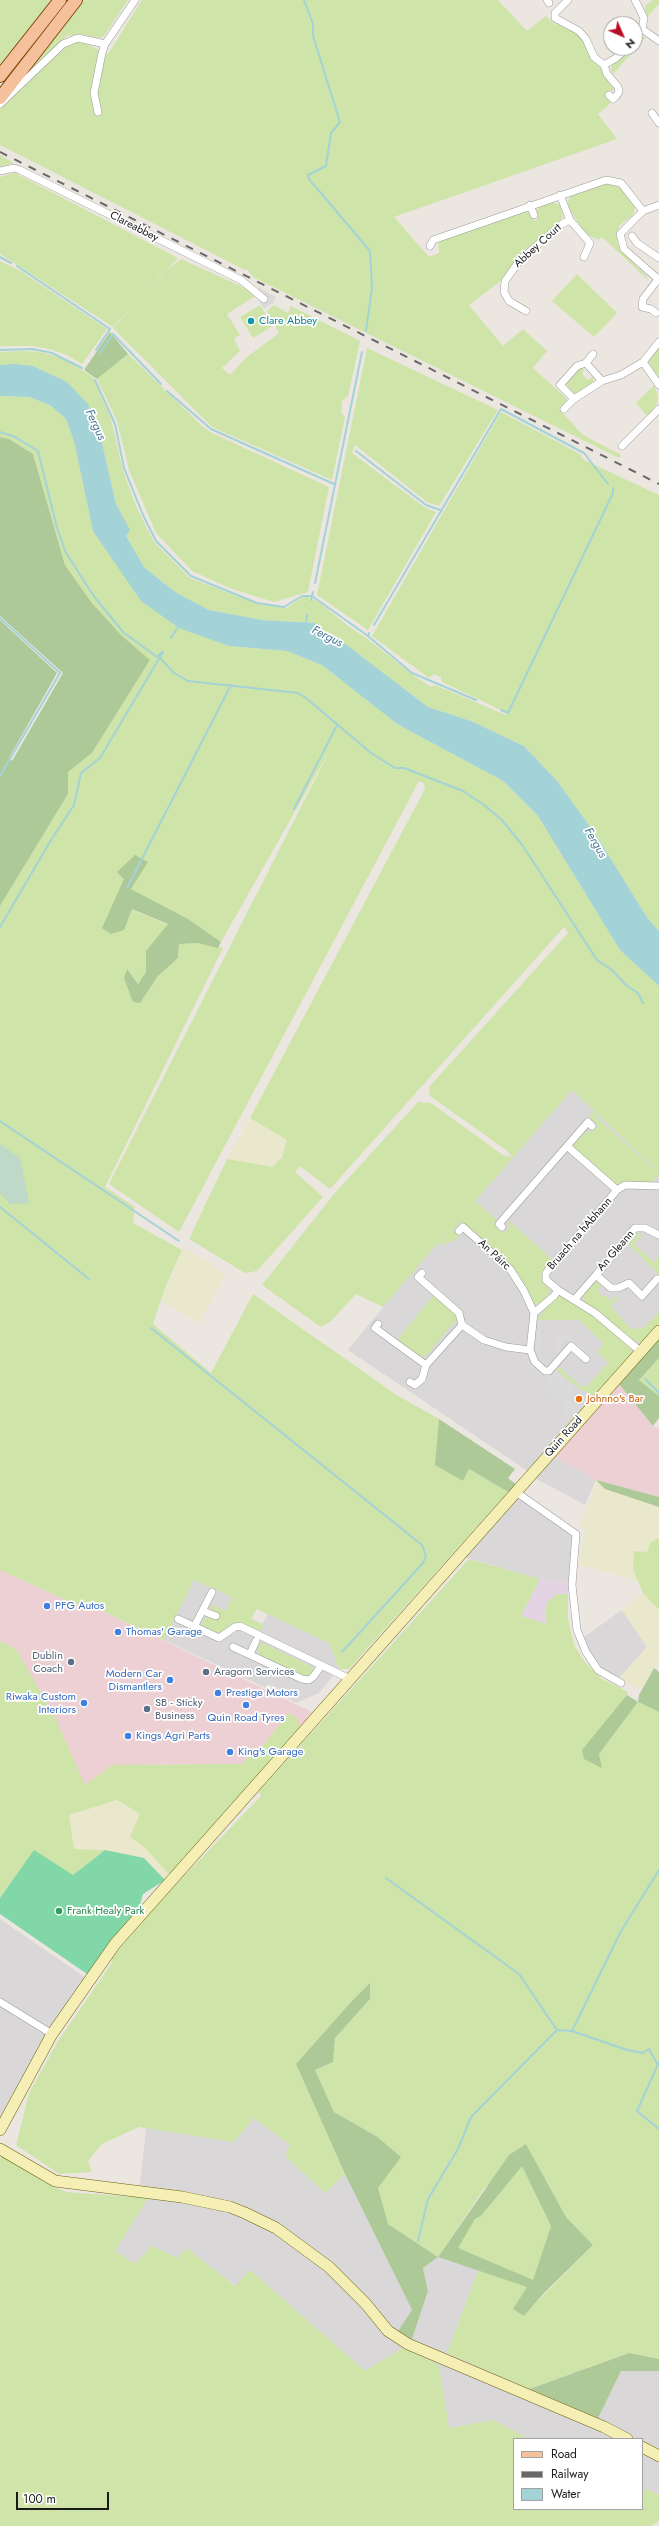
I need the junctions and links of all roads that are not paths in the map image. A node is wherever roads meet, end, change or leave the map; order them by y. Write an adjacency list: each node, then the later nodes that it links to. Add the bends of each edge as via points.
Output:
1 (60, 0): 12 (main road)
2 (76, 0): 14 (main road)
3 (135, 0): 9 (street)
4 (568, 0): 11 (street, via 555,13 555,18 583,35 594,57)
5 (635, 0): 6 (street)
6 (643, 16)
7 (643, 30): 8 (street)
8 (659, 41)
9 (105, 44): 15 (street, via 78,38 63,44); 16 (street, via 95,86)
10 (618, 56): 11 (street)
11 (604, 65): 13 (street, via 619,92 613,99)
12 (0, 76)
13 (609, 95)
14 (0, 98)
15 (0, 104)
16 (98, 112)
17 (652, 113): 18 (street)
18 (659, 123)
19 (0, 171): 31 (street, Clareabbey, via 20,170 241,280)
20 (560, 195): 21 (street); 23 (street, via 606,180 614,181 621,183); 25 (street, Abbey Court)
21 (530, 204): 24 (street); 27 (street, via 433,240)
22 (659, 205): 23 (street)
23 (642, 211): 30 (street, via 623,229 620,243)
24 (534, 215)
25 (570, 220): 28 (street, Abbey Court, via 590,243); 32 (street, Abbey Court, via 526,255 505,281 504,292 509,301)
26 (632, 236): 29 (street, via 637,243)
27 (430, 246)
28 (584, 257)
29 (659, 258)
30 (659, 280): 33 (street, via 643,299 642,307 651,309)
31 (264, 299)
32 (526, 311)
33 (656, 314)
34 (659, 342): 36 (street)
35 (593, 354): 37 (street)
36 (643, 362): 38 (street); 39 (street)
37 (586, 363): 38 (street); 40 (street, via 577,366 560,385)
38 (602, 381): 40 (street)
39 (659, 385)
40 (574, 398): 42 (street)
41 (659, 409): 43 (street)
42 (564, 410)
43 (622, 446)
44 (592, 1126): 45 (street, via 588,1122)
45 (567, 1146): 47 (street, Bruach na hAbhann); 48 (street, via 499,1224)
46 (659, 1186): 47 (street, Bruach na hAbhann, via 626,1185)
47 (617, 1190): 54 (street, Bruach na hAbhann, via 546,1273 546,1280)
48 (502, 1227)
49 (459, 1230): 56 (street, An Páirc, via 463,1227 510,1269)
50 (659, 1235): 52 (street, An Gleann, via 645,1228 635,1228)
51 (422, 1273): 58 (street, via 418,1277 459,1313)
52 (596, 1274): 53 (street, An Gleann, via 611,1288 629,1283 642,1296); 55 (street, An Gleann)
53 (657, 1279)
54 (558, 1290): 55 (street, Bruach na hAbhann); 56 (street)
55 (575, 1299): 61 (street, Bruach na hAbhann, via 595,1312)
56 (534, 1313): 60 (street)
57 (378, 1324): 63 (street, via 375,1328)
58 (462, 1325): 60 (street, via 484,1340 506,1347); 63 (street)
59 (659, 1331): 61 (main road, Quin Road)
60 (530, 1350): 62 (street, via 535,1362 545,1371 549,1371 571,1346)
61 (640, 1352): 65 (main road, Quin Road)
62 (586, 1359)
63 (426, 1365): 64 (street, via 422,1378 415,1385)
64 (410, 1382)
65 (516, 1492): 75 (main road, Quin Road); 76 (street, via 576,1534 572,1585 577,1630 586,1652 598,1670)
66 (212, 1592): 67 (street)
67 (203, 1610): 68 (street); 70 (street)
68 (216, 1616)
69 (178, 1619): 70 (street)
70 (194, 1627): 74 (street, via 219,1638 240,1626)
71 (256, 1641): 73 (street)
72 (233, 1647): 73 (street)
73 (250, 1654): 74 (street, via 309,1680)
74 (321, 1666): 75 (street)
75 (350, 1679): 78 (main road, Quin Road, via 115,1944)
76 (621, 1683)
77 (0, 2002): 78 (street)
78 (52, 2034): 79 (main road, Quin Road)
79 (0, 2130)
80 (0, 2149): 81 (main road, via 46,2177 66,2184 182,2197 230,2207 245,2213 276,2228 329,2267 388,2330 408,2344)
81 (625, 2438)
82 (643, 2448): 83 (main road)
83 (659, 2456)

